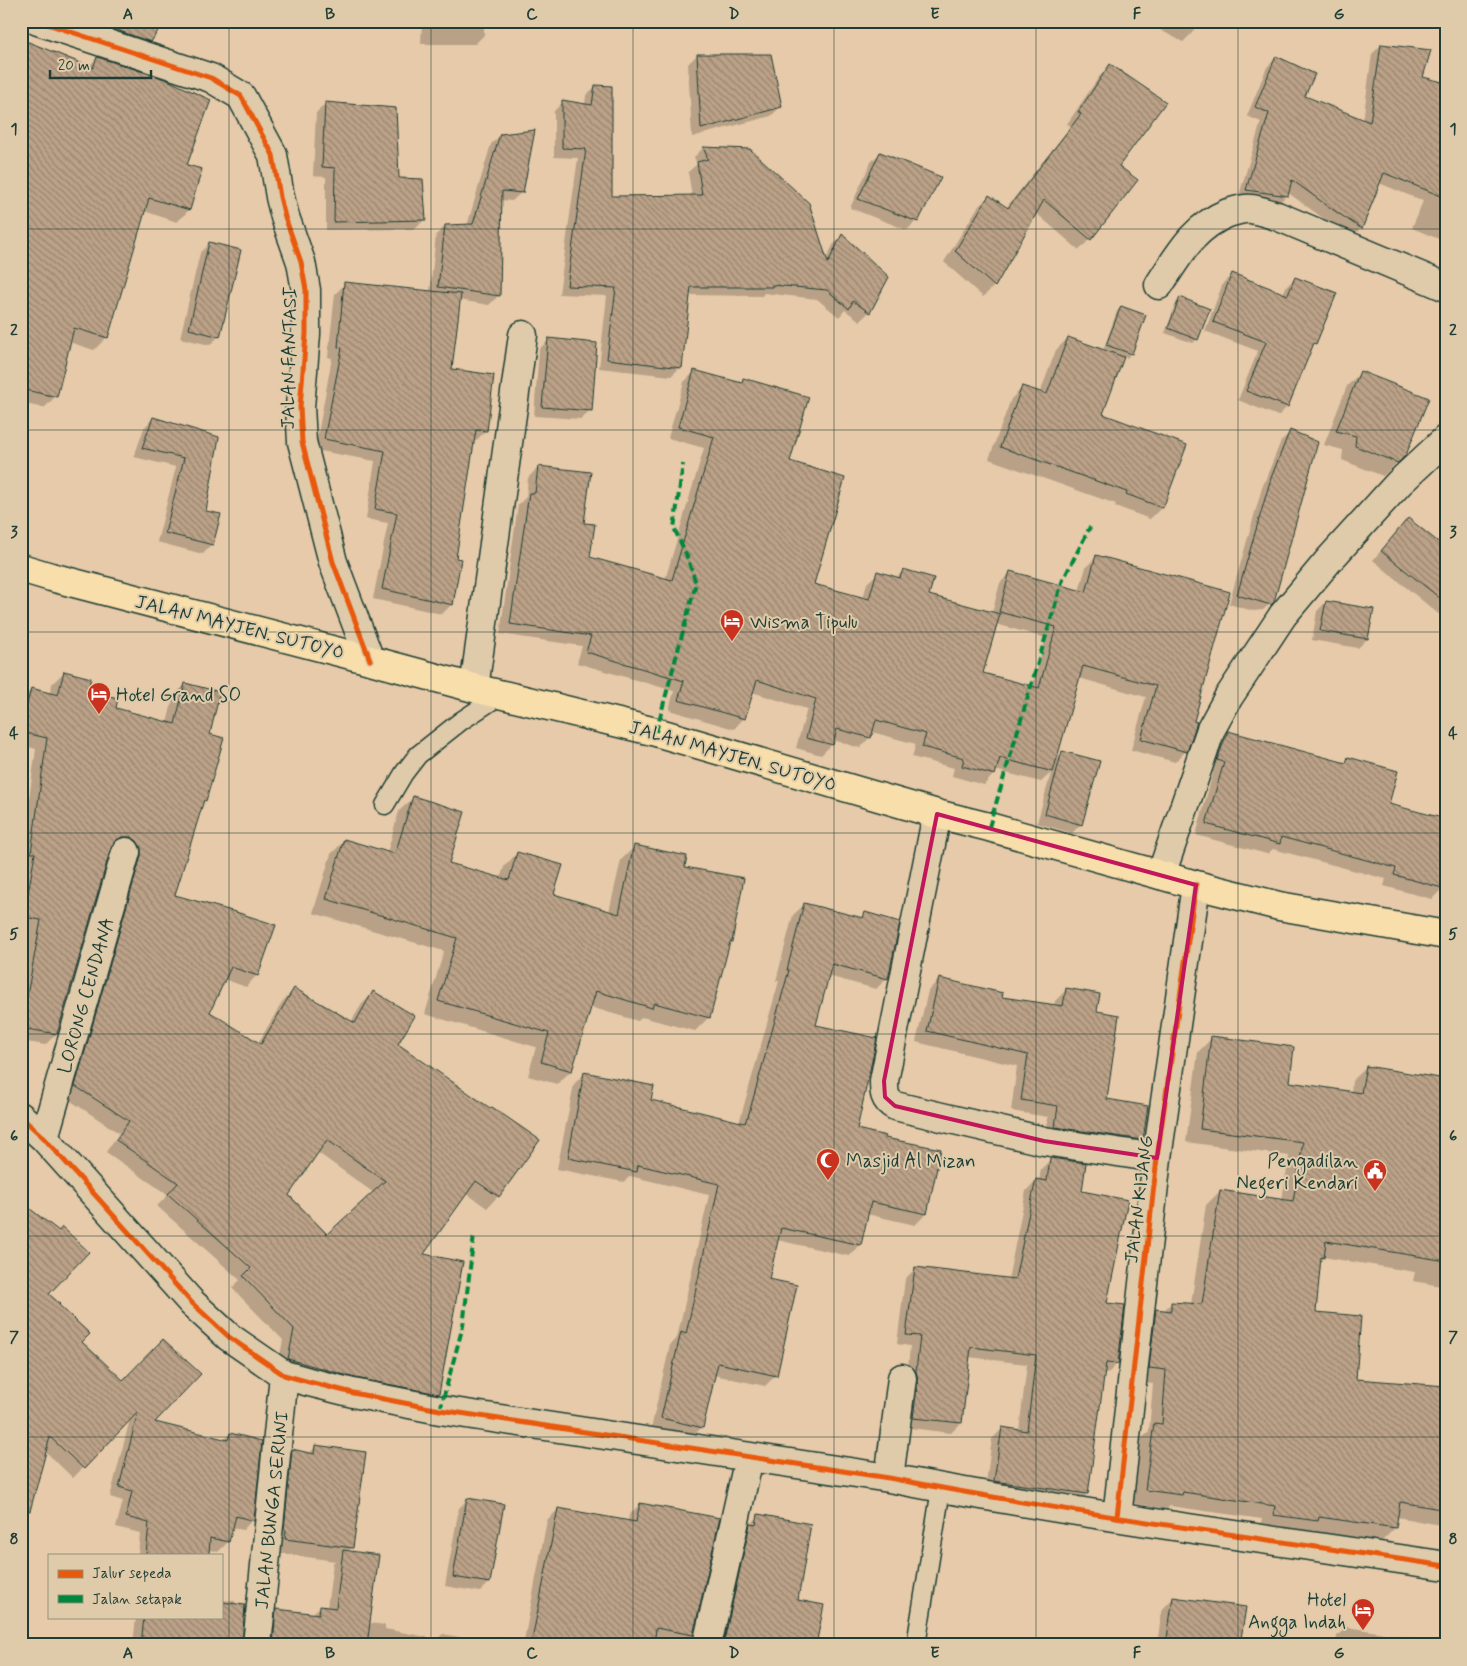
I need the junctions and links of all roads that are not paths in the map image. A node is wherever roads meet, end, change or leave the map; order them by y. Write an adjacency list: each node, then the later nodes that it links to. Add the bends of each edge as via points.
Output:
1 (38, 21): 7 (street, JALAN FANTASI, via 211,78 241,96 273,155 280,197 305,282 306,334 300,407 302,442 333,562)
2 (1159, 285): 3 (street, via 1190,239 1204,226 1234,211 1250,209 1277,216)
3 (1446, 287)
4 (523, 335): 8 (street)
5 (1446, 439): 13 (street, via 1399,483 1329,560 1283,615 1228,698 1211,729)
6 (21, 568): 7 (highway, JALAN MAYJEN. SUTOYO)
7 (370, 660): 8 (highway, JALAN MAYJEN. SUTOYO)
8 (474, 688): 9 (highway, JALAN MAYJEN. SUTOYO)
9 (502, 694): 10 (lane, via 418,754); 11 (highway, JALAN MAYJEN. SUTOYO, via 656,732)
10 (385, 805)
11 (937, 814): 13 (highway, JALAN MAYJEN. SUTOYO); 18 (street, via 884,1081 889,1103 1044,1142)
12 (126, 852): 17 (street, LORONG CENDANA)
13 (1161, 875): 14 (highway, JALAN MAYJEN. SUTOYO)
14 (1196, 885): 15 (highway, JALAN MAYJEN. SUTOYO, via 1279,906); 18 (street, JALAN KIJANG)
15 (1446, 935)
16 (21, 1117): 17 (street)
17 (44, 1138): 19 (street, via 192,1303 229,1338)
18 (1157, 1158): 24 (street, JALAN KIJANG)
19 (284, 1374): 21 (street, via 440,1410); 26 (street, JALAN BUNGA SERUNI)
20 (902, 1378): 22 (street)
21 (749, 1458): 22 (street); 27 (street)
22 (889, 1478): 23 (street)
23 (941, 1488): 24 (street); 28 (lane)
24 (1117, 1517): 25 (street)
25 (1446, 1566)
26 (257, 1645)
27 (707, 1645)
28 (916, 1645)

